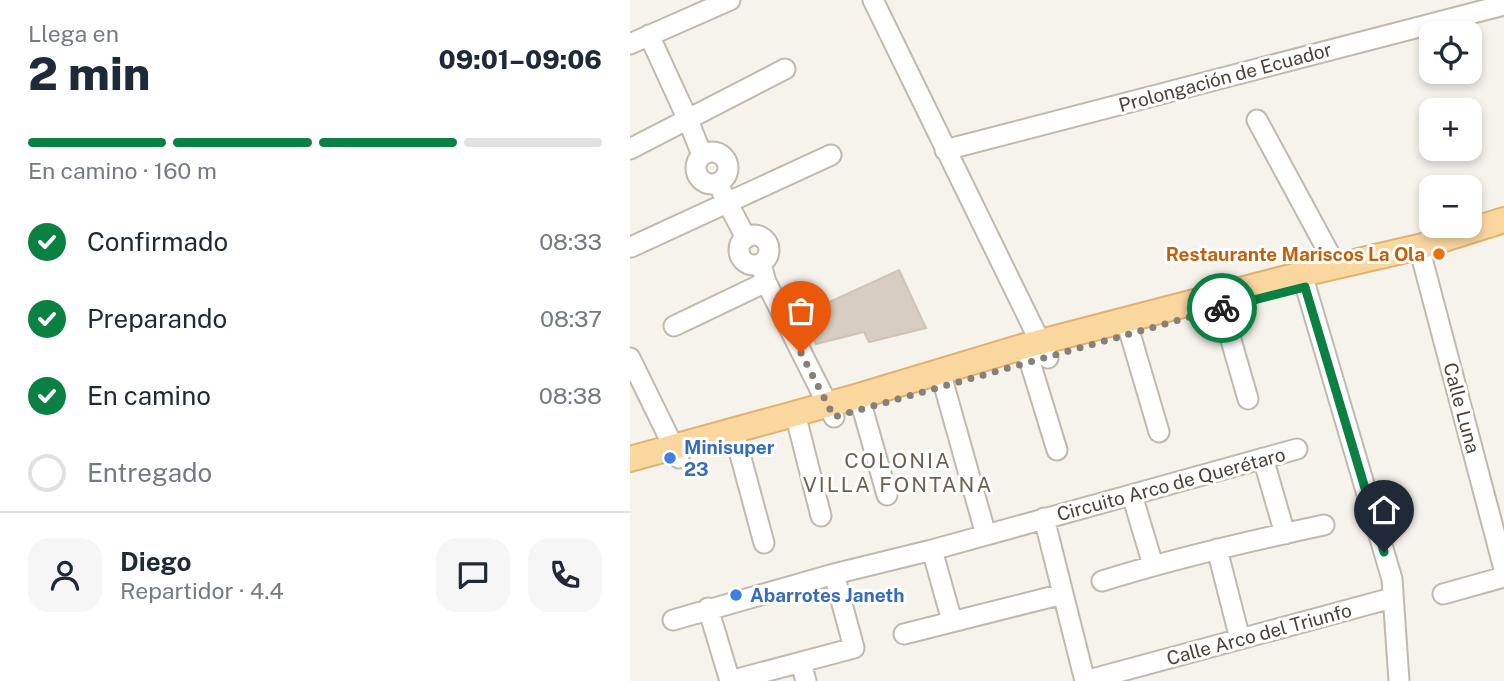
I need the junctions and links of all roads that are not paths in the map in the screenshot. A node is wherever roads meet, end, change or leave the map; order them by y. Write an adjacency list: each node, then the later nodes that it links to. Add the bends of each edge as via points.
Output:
1 (730, 0): 4 (street)
2 (873, 0): 10 (street)
3 (1504, 5): 10 (street, Prolongación de Ecuador)
4 (649, 35): 5 (street); 7 (street)
5 (630, 44)
6 (785, 69): 7 (street)
7 (688, 120): 9 (street); 12 (street, via 702,155 712,152 725,158 727,174 718,183)
8 (1257, 120): 17 (street)
9 (630, 149)
10 (945, 150): 23 (street)
11 (831, 155): 12 (street)
12 (726, 203): 15 (street); 18 (street, via 746,237 756,235 768,243)
13 (1504, 220): 16 (main road)
14 (1504, 233): 16 (main road)
15 (631, 247)
16 (1421, 253): 17 (main road); 19 (main road); 49 (street, Calle Luna)
17 (1336, 266): 19 (main road)
18 (764, 273): 21 (street); 28 (street)
19 (1303, 281): 20 (main road); 55 (street, via 1392,579)
20 (1220, 302): 22 (main road); 26 (street)
21 (674, 326)
22 (1128, 327): 23 (main road); 30 (street)
23 (1036, 352): 25 (main road); 33 (street)
24 (630, 358): 34 (street)
25 (942, 379): 27 (main road); 44 (street)
26 (1248, 399)
27 (861, 403): 28 (main road); 38 (street)
28 (831, 411): 29 (main road)
29 (797, 420): 31 (main road); 40 (street)
30 (1159, 432)
31 (735, 437): 34 (main road); 45 (street)
32 (1297, 449): 36 (street, Circuito Arco de Querétaro)
33 (1057, 450)
34 (676, 452): 35 (main road); 37 (main road)
35 (630, 458)
36 (1263, 458): 39 (street, Circuito Arco de Querétaro); 43 (street)
37 (630, 470)
38 (887, 495)
39 (1132, 495): 41 (street, Circuito Arco de Querétaro); 48 (street)
40 (821, 516)
41 (1044, 518): 44 (street, Circuito Arco de Querétaro); 53 (street)
42 (1324, 525): 43 (street)
43 (1285, 534): 46 (street)
44 (986, 535): 47 (street, Circuito Arco de Querétaro)
45 (764, 543)
46 (1217, 549): 48 (street); 60 (street)
47 (932, 550): 50 (street, Circuito Arco de Querétaro); 58 (street)
48 (1153, 565): 52 (street)
49 (1504, 569)
50 (834, 574): 56 (street, Circuito Arco de Querétaro); 61 (street, via 854,648)
51 (1504, 577): 54 (street)
52 (1102, 581)
53 (1063, 594): 58 (street); 63 (street)
54 (1443, 594)
55 (1392, 598): 60 (street, Calle Arco del Triunfo); 64 (street)
56 (708, 608): 57 (street, Circuito Arco de Querétaro); 62 (street)
57 (673, 620)
58 (952, 621): 59 (street)
59 (904, 634)
60 (1240, 639): 63 (street, Calle Arco del Triunfo)
61 (804, 672): 62 (street)
62 (730, 681)
63 (1085, 681)
64 (1399, 681)

